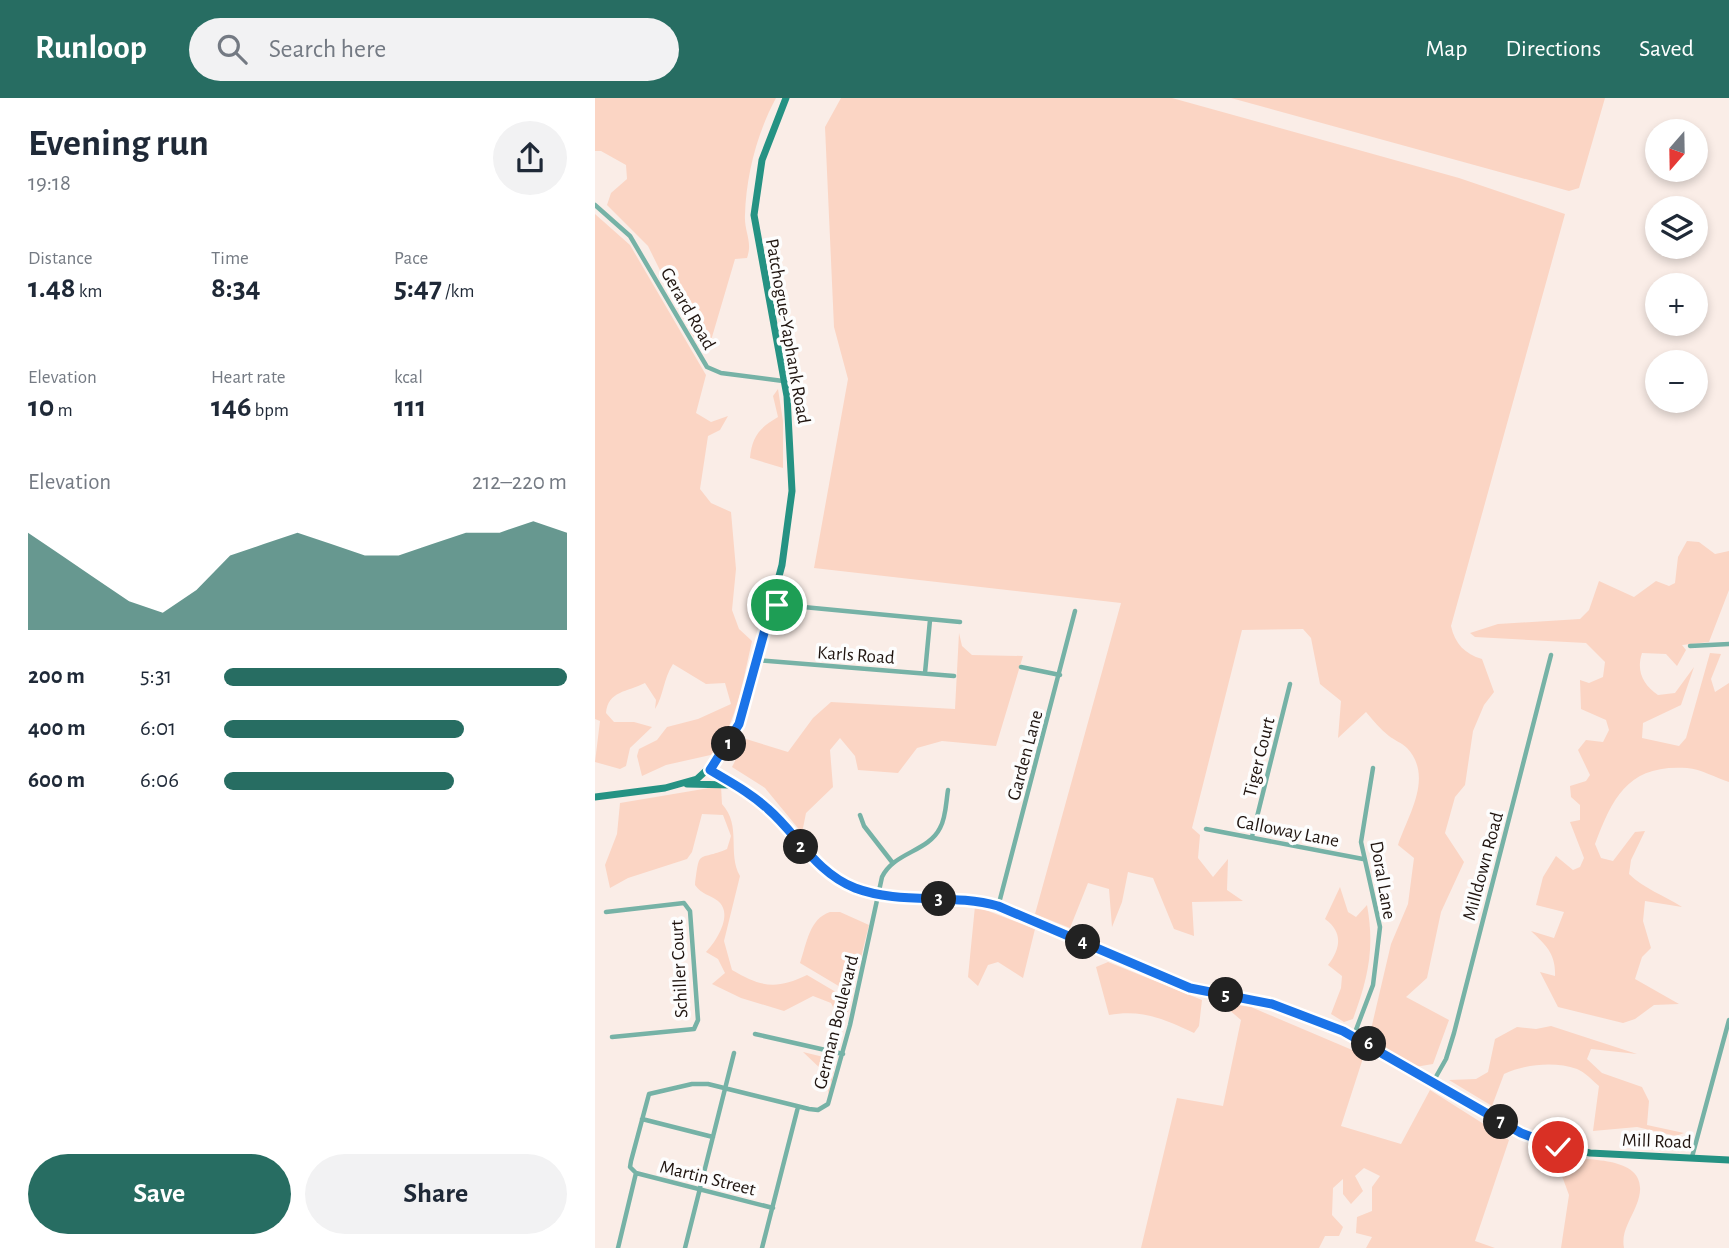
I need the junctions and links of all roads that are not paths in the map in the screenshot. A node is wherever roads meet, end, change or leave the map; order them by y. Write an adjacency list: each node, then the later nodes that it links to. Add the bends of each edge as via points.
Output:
1 (786, 98): 3 (main road, Patchogue-Yaphank Road, via 764,153 754,215)
2 (595, 205): 3 (street, Gerard Road, via 630,236 708,367 721,373)
3 (784, 381): 4 (main road, Patchogue-Yaphank Road, via 792,491 787,540)
4 (772, 604): 6 (street); 11 (main road, Patchogue-Yaphank Road)
5 (1075, 611): 14 (street, Garden Lane)
6 (930, 620): 7 (street); 13 (street)
7 (960, 622)
8 (1729, 644): 9 (street)
9 (1690, 646)
10 (1552, 655): 37 (street, Milldown Road, via 1454,1033)
11 (756, 660): 13 (street, Karls Road); 18 (main road, Patchogue-Yaphank Road, via 736,731)
12 (1021, 667): 14 (street)
13 (925, 673): 15 (street, Karls Road)
14 (1059, 675): 29 (street, Garden Lane)
15 (954, 676)
16 (1290, 684): 25 (street, Tiger Court)
17 (1373, 768): 26 (street, Doral Lane, via 1363,823)
18 (710, 770): 19 (main road); 20 (main road, Mill Road)
19 (683, 784): 20 (main road); 22 (main road)
20 (739, 787): 28 (main road, Mill Road, via 769,809 828,873)
21 (948, 790): 27 (street, via 940,829)
22 (595, 797)
23 (860, 815): 27 (street)
24 (1206, 829): 25 (street, Calloway Lane)
25 (1252, 836): 26 (street, Calloway Lane)
26 (1363, 859): 33 (street, Doral Lane, via 1380,927 1373,985)
27 (892, 862): 28 (street, German Boulevard)
28 (877, 894): 29 (main road, Mill Road); 36 (street, German Boulevard)
29 (998, 906): 33 (main road, Mill Road, via 1190,988 1272,1004)
30 (605, 912): 34 (street, Schiller Court, via 684,903 690,911 698,1020 694,1029)
31 (1729, 1020): 42 (street)
32 (755, 1034): 36 (street)
33 (1353, 1036): 37 (main road, Mill Road)
34 (612, 1037)
35 (734, 1053): 38 (street)
36 (843, 1054): 39 (street, German Boulevard, via 828,1104 818,1110)
37 (1433, 1082): 42 (main road, Mill Road, via 1547,1144 1590,1153)
38 (725, 1088): 39 (street); 40 (street, via 692,1084 649,1094); 41 (street)
39 (798, 1107): 46 (street, German Boulevard)
40 (642, 1119): 41 (street); 44 (street, via 630,1167)
41 (713, 1137): 45 (street)
42 (1692, 1157): 43 (main road, Mill Road)
43 (1729, 1160)
44 (636, 1173): 45 (street, Martin Street); 47 (street)
45 (700, 1189): 46 (street, Martin Street); 48 (street)
46 (773, 1208): 49 (street, German Boulevard)
47 (618, 1248)
48 (685, 1248)
49 (762, 1248)

